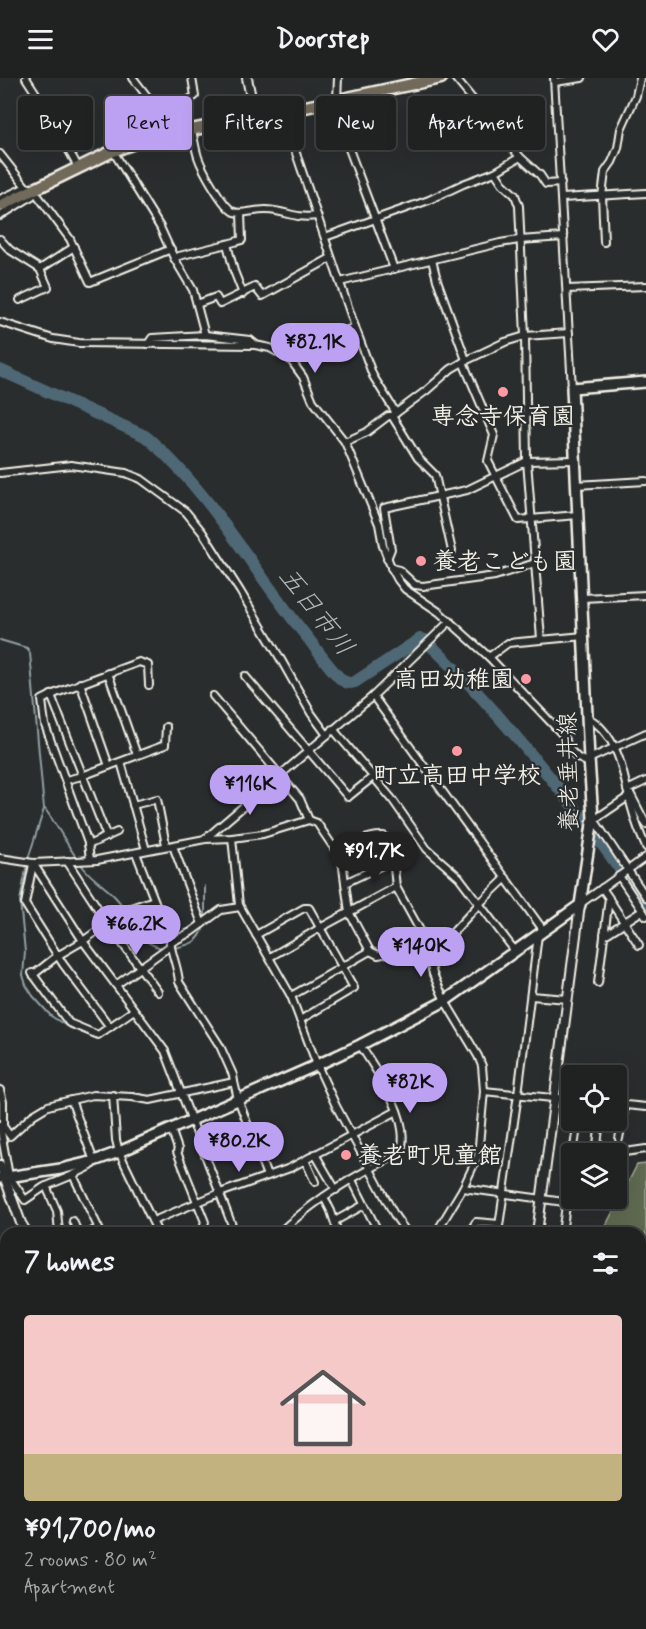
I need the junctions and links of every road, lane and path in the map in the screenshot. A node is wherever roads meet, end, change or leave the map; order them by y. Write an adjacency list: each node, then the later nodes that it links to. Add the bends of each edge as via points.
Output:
1 (26, 78): 23 (street)
2 (133, 78): 11 (street)
3 (192, 78): 15 (street)
4 (247, 78): 12 (street)
5 (338, 78): 13 (street)
6 (441, 78): 14 (main road)
7 (455, 78): 22 (street)
8 (582, 78): 10 (street)
9 (640, 78): 28 (street, via 618,148 605,172)
10 (554, 80): 25 (street)
11 (147, 96)
12 (251, 96)
13 (335, 96)
14 (353, 96)
15 (192, 98)
16 (204, 127): 17 (main road)
17 (192, 129): 32 (street, via 197,154 209,180 226,205)
18 (295, 150): 34 (street)
19 (351, 150): 35 (street)
20 (113, 151): 23 (main road); 43 (street)
21 (0, 154): 26 (street)
22 (520, 157): 24 (street); 25 (street, via 546,184)
23 (78, 167): 26 (main road)
24 (495, 172): 35 (street); 39 (street, via 515,195 519,206)
25 (561, 183): 29 (street)
26 (29, 188): 30 (street); 31 (main road); 33 (street, via 32,196); 42 (street)
27 (646, 193): 28 (street)
28 (602, 196): 29 (street); 40 (street)
29 (562, 198): 37 (street)
30 (0, 199)
31 (0, 206)
32 (241, 213): 34 (street, via 256,209 305,218); 41 (street, via 242,240)
33 (0, 216)
34 (317, 216): 36 (street)
35 (375, 219): 36 (street); 48 (street)
36 (324, 237): 45 (street)
37 (564, 237): 39 (street); 51 (street)
38 (0, 239): 47 (street)
39 (519, 240): 46 (street); 59 (street)
40 (604, 242)
41 (227, 244): 44 (street); 52 (street)
42 (74, 247): 43 (street, via 90,282); 47 (street)
43 (171, 249): 44 (street)
44 (174, 258): 54 (street)
45 (332, 258): 49 (street); 52 (street, via 262,296 255,287)
46 (432, 260): 48 (street); 63 (street)
47 (40, 269): 53 (street, via 48,287)
48 (394, 269): 49 (street)
49 (340, 282): 56 (street)
50 (646, 286): 51 (street)
51 (567, 290): 57 (street)
52 (243, 294): 54 (street, via 220,304 216,297)
53 (20, 300)
54 (197, 304): 58 (street)
55 (0, 322): 60 (street, via 79,344)
56 (355, 327): 62 (street); 66 (street, via 373,376)
57 (569, 333): 59 (street); 65 (street)
58 (205, 335): 60 (street, via 152,338); 61 (street, via 250,340)
59 (525, 336): 63 (street); 69 (street)
60 (148, 344): 61 (street)
61 (255, 345): 62 (street)
62 (290, 358): 67 (street, via 313,401)
63 (464, 361): 66 (street); 71 (street, via 494,435 488,461)
64 (646, 382): 65 (main road)
65 (572, 388): 68 (main road, 養老垂井線)
66 (394, 414): 67 (street); 74 (street, via 418,458 435,476)
67 (345, 442): 78 (street, via 380,524)
68 (575, 460): 69 (street); 73 (main road, 養老垂井線)
69 (528, 461): 71 (street); 76 (street)
70 (0, 473): 98 (street, via 71,465 126,473 141,479 186,512 240,591)
71 (496, 476): 74 (street, via 467,490); 76 (street, via 518,520)
72 (646, 481): 73 (street)
73 (576, 485): 75 (main road, 養老垂井線)
74 (440, 496): 77 (street); 78 (street, via 384,508 391,549)
75 (578, 515): 76 (street); 82 (main road, 養老垂井線)
76 (532, 518): 79 (street)
77 (452, 551)
78 (387, 559): 80 (street)
79 (535, 563): 80 (street, via 495,576 423,586 415,585); 85 (street)
80 (391, 567): 83 (street, via 405,588)
81 (646, 595): 82 (street)
82 (582, 598): 84 (main road, 養老垂井線)
83 (450, 621): 86 (street); 93 (street)
84 (584, 636): 85 (street); 94 (main road, 養老垂井線)
85 (541, 639): 86 (street, via 508,643)
86 (489, 657): 102 (street, via 562,734 571,751)
87 (108, 673): 89 (street); 90 (street, via 139,662 148,665); 101 (street)
88 (245, 676): 100 (street)
89 (80, 684): 91 (street); 104 (street)
90 (149, 685)
91 (51, 695): 105 (street); 108 (street, via 42,700 45,725)
92 (213, 696): 106 (street)
93 (373, 696): 96 (street); 135 (street)
94 (587, 718): 99 (street, via 609,737); 102 (main road, 養老垂井線)
95 (166, 727): 101 (street, via 165,745)
96 (333, 729): 98 (street); 107 (street)
97 (646, 733): 99 (street)
98 (327, 735): 100 (street)
99 (615, 748): 102 (street); 110 (street)
100 (308, 752): 106 (street); 107 (street, via 348,797)
101 (137, 755): 103 (street)
102 (589, 761): 115 (main road, 養老垂井線)
103 (120, 762): 104 (street); 111 (street)
104 (109, 766): 105 (street)
105 (82, 776): 108 (street); 118 (street)
106 (280, 776): 114 (street, via 300,799); 120 (street)
107 (373, 777): 142 (street, via 427,849 459,877)
108 (66, 780): 121 (street)
109 (646, 781): 110 (street)
110 (628, 793): 113 (street); 115 (street); 123 (street)
111 (133, 805): 122 (street, via 157,799); 124 (street)
112 (646, 807): 113 (street)
113 (639, 812): 116 (street)
114 (309, 820): 119 (street, via 263,834); 126 (street, via 317,823)
115 (593, 821): 133 (street); 143 (main road, 養老垂井線)
116 (646, 824)
117 (117, 832): 118 (street)
118 (106, 837): 121 (street)
119 (232, 838): 120 (street); 144 (street)
120 (205, 839): 122 (street)
121 (88, 845): 129 (street)
122 (170, 846): 124 (street); 149 (street)
123 (646, 847)
124 (146, 850): 125 (street)
125 (136, 853): 129 (street); 141 (street)
126 (341, 853): 130 (street, via 374,836 384,836); 136 (street)
127 (646, 857): 133 (street)
128 (0, 858): 132 (street)
129 (90, 860): 131 (street)
130 (393, 860): 136 (street); 137 (street)
131 (67, 861): 132 (street); 148 (street)
132 (33, 863): 155 (street); 161 (street, via 25,904)
133 (628, 869): 134 (street); 139 (street)
134 (619, 876): 138 (street); 146 (street)
135 (506, 878): 142 (street); 151 (street)
136 (345, 883): 145 (street)
137 (396, 887): 145 (street); 154 (street)
138 (602, 888): 140 (street); 143 (street)
139 (646, 897)
140 (609, 898): 147 (street); 152 (street)
141 (154, 900): 148 (street, via 128,909); 156 (street)
142 (480, 903): 159 (street); 160 (street)
143 (580, 905): 151 (main road); 170 (street)
144 (240, 907): 149 (street, via 221,910); 153 (street)
145 (349, 912): 150 (street); 158 (street)
146 (644, 914): 147 (street)
147 (624, 922): 152 (street); 157 (street)
148 (108, 924): 155 (street); 164 (street)
149 (202, 924): 156 (street)
150 (320, 928): 153 (street, via 309,908 304,908); 162 (street); 163 (street)
151 (541, 933): 159 (main road); 169 (street)
152 (604, 934): 165 (street)
153 (256, 935): 162 (street)
154 (423, 935): 158 (street, via 392,952 378,955); 160 (street)
155 (83, 941): 161 (street); 166 (street)
156 (170, 945): 164 (street); 177 (street, via 179,982 220,1046)
157 (639, 945)
158 (370, 951): 163 (street)
159 (515, 951): 171 (main road)
160 (433, 954): 171 (street, via 433,974)
161 (57, 956): 174 (street); 174 (street, via 33,974 69,1023 98,1035)
162 (270, 957): 168 (street)
163 (343, 967): 168 (street); 173 (street, via 354,988)
164 (141, 968): 166 (street); 167 (street)
165 (598, 983)
166 (116, 985): 172 (street)
167 (159, 992)
168 (291, 996): 173 (street)
169 (531, 996): 170 (street); 181 (street)
170 (568, 999): 184 (street)
171 (445, 1001): 175 (main road); 179 (street, via 478,1056)
172 (134, 1010): 174 (street); 180 (street, via 165,1051)
173 (300, 1020): 176 (street)
174 (110, 1027)
175 (360, 1045): 176 (main road); 189 (street)
176 (317, 1065): 183 (main road); 194 (street)
177 (234, 1082): 180 (street); 183 (street)
178 (0, 1090): 191 (street)
179 (484, 1091): 181 (street); 210 (street, via 478,1156)
180 (182, 1094): 182 (street, via 150,1100); 190 (street)
181 (518, 1094): 184 (street); 213 (street)
182 (113, 1095): 186 (street); 197 (street)
183 (238, 1099): 190 (main road); 205 (street)
184 (555, 1099): 185 (street); 215 (street)
185 (561, 1099)
186 (71, 1100): 191 (street, via 48,1106 10,1136); 201 (street)
187 (627, 1105): 188 (street)
188 (646, 1107)
189 (397, 1111): 194 (street); 203 (street, via 402,1147 397,1154)
190 (193, 1119): 192 (main road); 212 (street)
191 (1, 1126): 206 (street)
192 (171, 1129): 197 (main road); 217 (street)
193 (620, 1131): 195 (street)
194 (352, 1135): 199 (street); 203 (street)
195 (619, 1139)
196 (646, 1149): 198 (street)
197 (119, 1152): 201 (main road); 221 (street)
198 (627, 1152)
199 (315, 1154): 200 (street); 211 (street)
200 (304, 1160): 205 (street); 208 (street)
201 (94, 1161): 204 (street); 206 (main road)
202 (0, 1165): 206 (street)
203 (370, 1168): 207 (street); 223 (street)
204 (73, 1175): 209 (street); 228 (street)
205 (267, 1176): 212 (street)
206 (4, 1177): 209 (street, via 25,1200); 225 (street)
207 (352, 1180): 211 (street); 218 (street)
208 (315, 1182)
209 (46, 1186): 226 (street, via 57,1211)
210 (463, 1188): 213 (street); 237 (street)
211 (336, 1190): 214 (street)
212 (220, 1193): 217 (street); 231 (street)
213 (503, 1194): 215 (street); 224 (street)
214 (324, 1197): 222 (street); 232 (street)
215 (541, 1200): 216 (street); 240 (street)
216 (561, 1202)
217 (197, 1203): 221 (street); 230 (street)
218 (364, 1205): 222 (street); 234 (street)
219 (566, 1209): 241 (street)
220 (73, 1221): 227 (street)
221 (153, 1221): 229 (street)
222 (335, 1221): 233 (street)
223 (399, 1221): 235 (street); 236 (street)
224 (499, 1224): 238 (street, via 476,1222); 239 (street)
225 (23, 1227)
226 (58, 1227)
227 (76, 1227)
228 (98, 1227)
229 (156, 1227)
230 (205, 1227)
231 (233, 1227)
232 (286, 1227)
233 (336, 1227)
234 (375, 1227)
235 (400, 1227)
236 (403, 1227)
237 (440, 1227)
238 (473, 1227)
239 (499, 1227)
240 (538, 1227)
241 (563, 1227)

